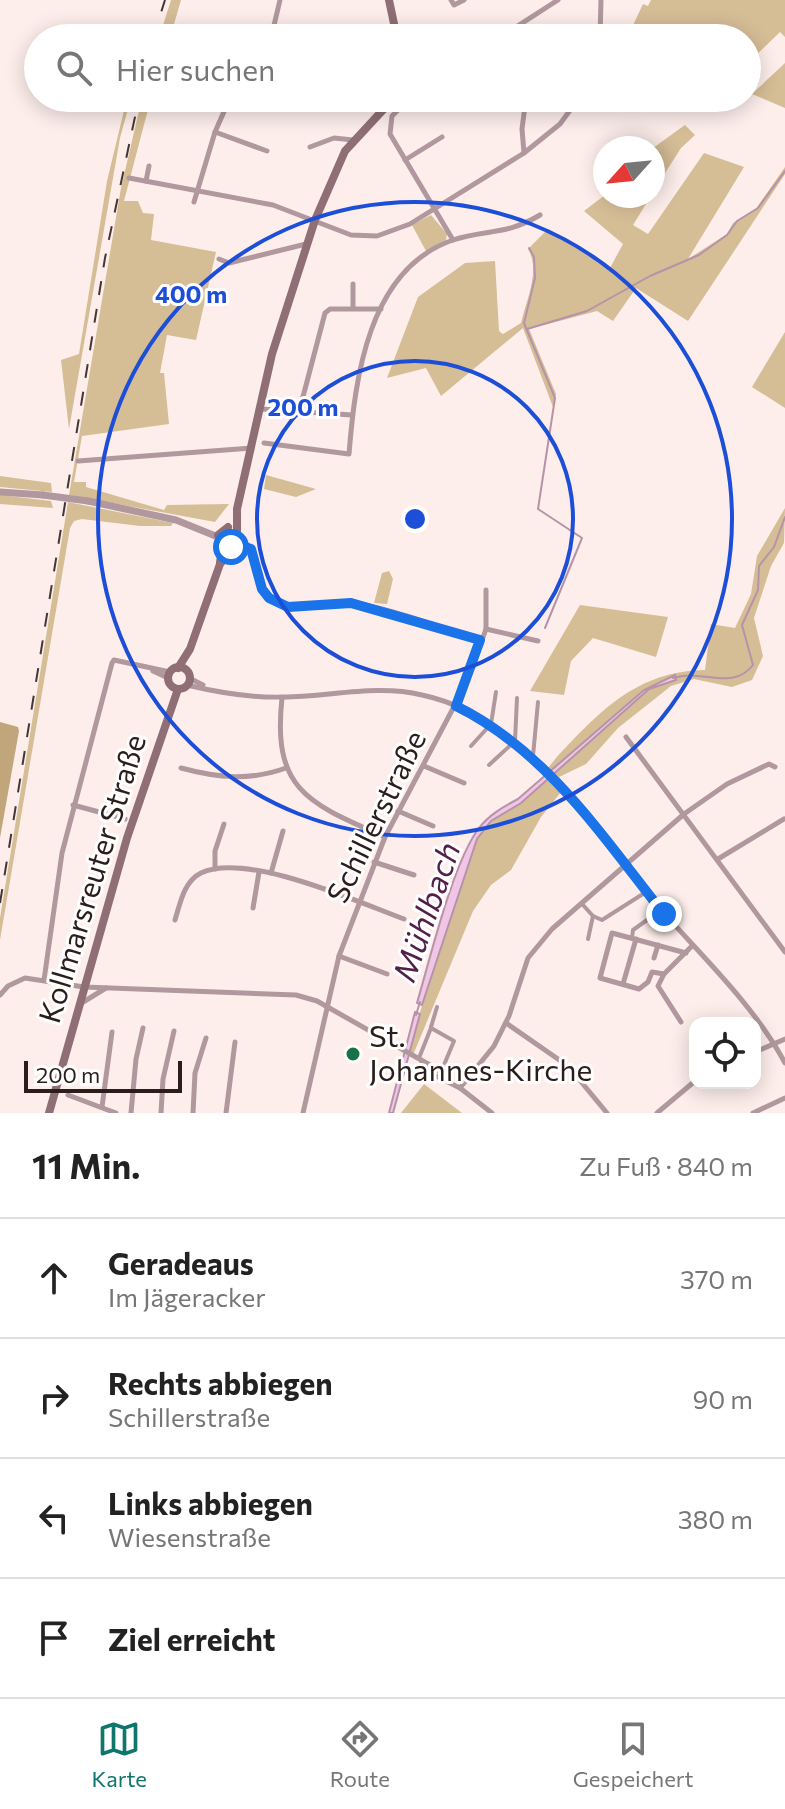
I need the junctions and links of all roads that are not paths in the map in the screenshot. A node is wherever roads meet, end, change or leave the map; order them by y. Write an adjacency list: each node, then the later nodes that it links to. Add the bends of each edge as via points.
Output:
1 (280, 0): 7 (street)
2 (389, 0): 8 (main road)
3 (451, 0): 4 (street, via 454,5)
4 (464, 0)
5 (558, 0): 9 (street)
6 (601, 0): 10 (street)
7 (274, 24)
8 (394, 24)
9 (520, 24)
10 (600, 24)
11 (224, 112): 15 (street)
12 (388, 112): 17 (main road); 21 (street, via 390,134)
13 (524, 112): 20 (street)
14 (569, 112): 20 (street)
15 (215, 132): 19 (street); 25 (street)
16 (442, 137): 21 (street)
17 (353, 140): 18 (street, via 334,138); 29 (main road)
18 (310, 147)
19 (267, 151)
20 (524, 153): 27 (street)
21 (405, 160): 27 (street)
22 (149, 166): 24 (street)
23 (129, 178): 24 (street)
24 (146, 181): 25 (street)
25 (197, 191): 26 (street); 29 (street, via 287,208)
26 (194, 202)
27 (435, 209): 29 (street, via 401,228 363,238); 30 (street)
28 (540, 215): 30 (street, via 496,234)
29 (315, 220): 31 (main road)
30 (453, 240): 35 (street, via 411,267)
31 (306, 244): 32 (street, via 229,263); 36 (main road)
32 (219, 259)
33 (353, 284): 34 (street)
34 (353, 307): 35 (street); 37 (street, via 325,313)
35 (381, 309): 38 (street, via 362,358)
36 (261, 409): 37 (street); 40 (main road)
37 (299, 412): 38 (street)
38 (352, 415): 39 (street, via 349,454)
39 (264, 443)
40 (253, 448): 41 (street); 43 (main road)
41 (78, 461)
42 (0, 492): 43 (street, bridge, via 88,501)
43 (228, 537): 46 (street, via 251,549 262,589 288,607 351,603); 48 (main road, Kollmarsreuter Straße)
44 (486, 590): 45 (street, Schillerstraße)
45 (486, 629): 46 (street, Schillerstraße); 47 (street)
46 (480, 640): 54 (street, Schillerstraße)
47 (538, 641)
48 (175, 677): 49 (main road); 49 (main road); 66 (street, via 114,660); 102 (main road, Kollmarsreuter Straße)
49 (188, 681): 51 (street)
50 (496, 692): 55 (street)
51 (282, 698): 54 (street, via 394,691); 64 (street, via 279,747)
52 (517, 698): 57 (street)
53 (538, 702): 59 (street)
54 (456, 706): 55 (street); 61 (street, Schillerstraße)
55 (491, 724): 57 (street); 58 (street)
56 (626, 737): 68 (street)
57 (515, 741): 59 (street); 60 (street)
58 (471, 746)
59 (533, 758): 77 (street)
60 (489, 765)
61 (424, 766): 65 (street); 67 (street, Schillerstraße)
62 (775, 767): 68 (street, via 769,764 746,773)
63 (181, 768): 64 (street, via 241,778)
64 (286, 768): 74 (street, via 319,805)
65 (464, 783)
66 (73, 805): 69 (street); 100 (street)
67 (398, 811): 72 (street); 74 (street, Schillerstraße)
68 (684, 814): 75 (street); 77 (street)
69 (125, 819)
70 (784, 819): 75 (street)
71 (224, 824): 78 (street)
72 (433, 826)
73 (283, 831): 80 (street)
74 (385, 837): 76 (street, Schillerstraße)
75 (718, 859): 94 (street)
76 (374, 862): 81 (street); 83 (street, Schillerstraße)
77 (625, 866): 82 (street); 84 (street)
78 (215, 869): 79 (street); 89 (street, via 202,872 185,889)
79 (259, 872): 80 (street); 85 (street)
80 (271, 873): 83 (street)
81 (414, 875)
82 (646, 892): 86 (street); 87 (street, via 602,920)
83 (358, 902): 88 (street); 96 (street, Schillerstraße)
84 (583, 905): 87 (street); 109 (street, via 552,929 528,958)
85 (253, 908)
86 (661, 910): 91 (street, via 633,930); 93 (street)
87 (593, 916): 90 (street)
88 (404, 919)
89 (175, 920)
90 (588, 939)
91 (634, 939): 92 (street); 101 (street); 101 (street, via 612,933 600,978)
92 (658, 945): 95 (street); 97 (street)
93 (692, 946): 95 (street); 117 (street)
94 (785, 952)
95 (686, 953): 99 (street)
96 (339, 956): 98 (street); 106 (street, Schillerstraße)
97 (654, 958)
98 (387, 974)
99 (664, 974): 101 (street, via 652,972 639,989); 108 (street, via 659,992)
100 (44, 980): 102 (street); 104 (street, via 25,978)
101 (623, 984)
102 (84, 987): 103 (street); 105 (main road, Kollmarsreuter Straße)
103 (106, 987): 105 (street); 106 (street, via 296,995)
104 (0, 995)
105 (79, 1004): 128 (main road, Kollmarsreuter Straße)
106 (326, 1005): 119 (street); 134 (street, Schillerstraße)
107 (437, 1007): 111 (street)
108 (681, 1022)
109 (506, 1023): 124 (street); 136 (street, via 568,1066)
110 (143, 1028): 130 (street)
111 (431, 1028): 119 (street); 121 (street, via 454,1041)
112 (174, 1031): 131 (street)
113 (112, 1032): 127 (street)
114 (206, 1038): 132 (street, via 195,1073)
115 (785, 1039): 117 (street)
116 (235, 1042): 133 (street)
117 (774, 1044): 118 (street); 120 (street)
118 (761, 1049)
119 (420, 1061): 121 (street); 122 (street, via 434,1076)
120 (785, 1063)
121 (441, 1072): 122 (street)
122 (449, 1081): 124 (street)
123 (689, 1086): 137 (street)
124 (460, 1088): 135 (street)
125 (68, 1095): 127 (street)
126 (785, 1098): 138 (street)
127 (102, 1107): 129 (street)
128 (49, 1113)
129 (116, 1113)
130 (131, 1113)
131 (161, 1113)
132 (193, 1113)
133 (226, 1113)
134 (303, 1113)
135 (492, 1113)
136 (607, 1113)
137 (657, 1113)
138 (753, 1113)

